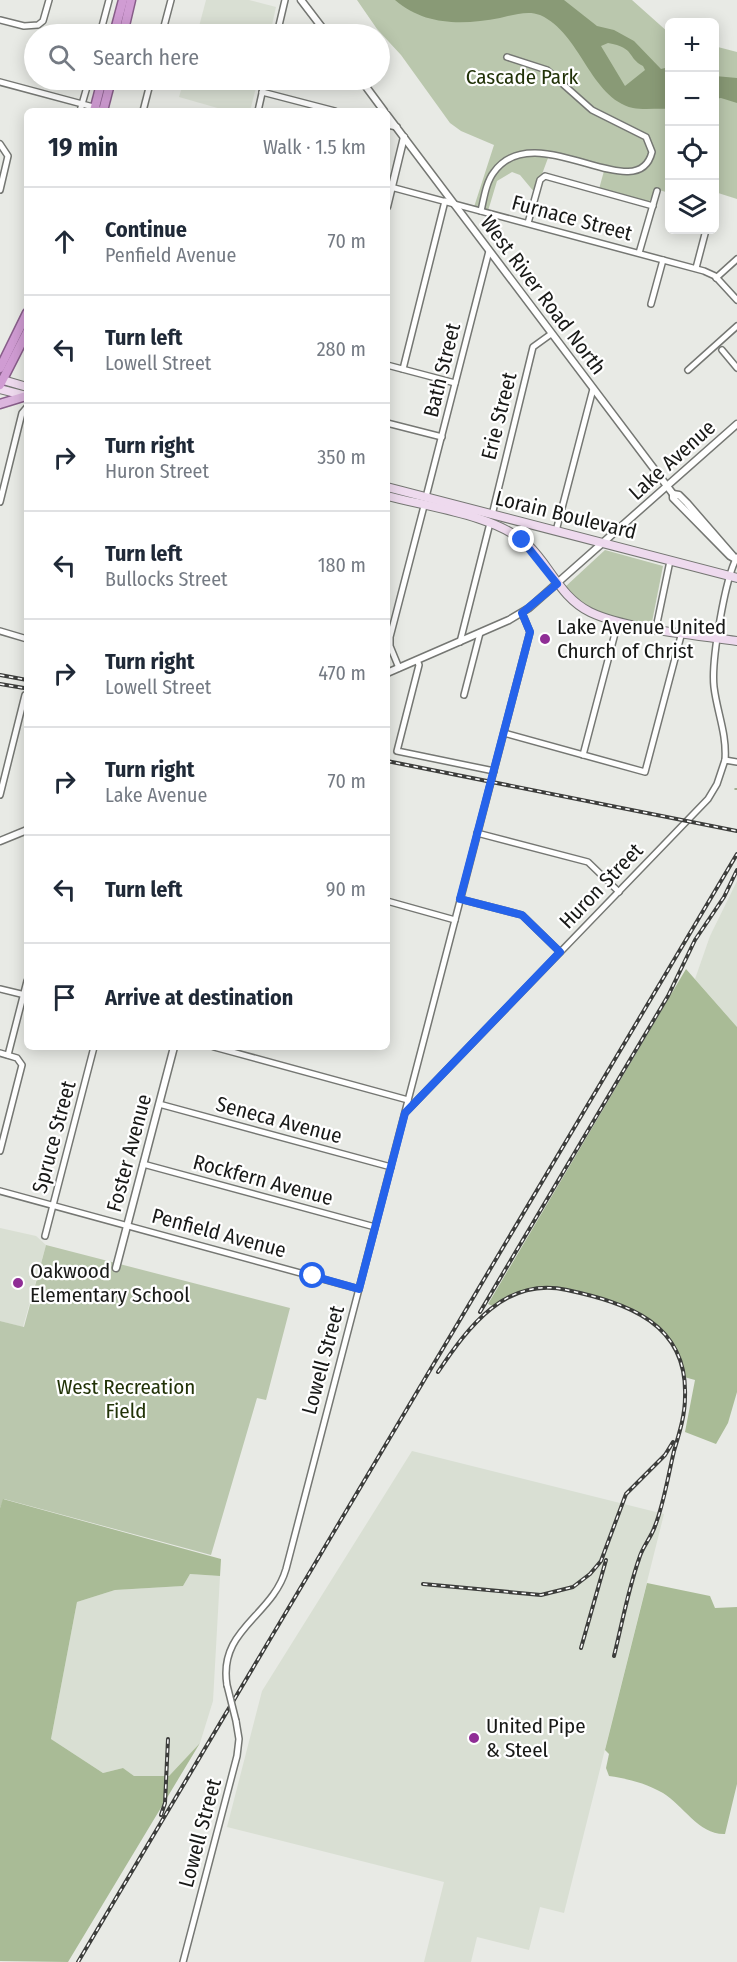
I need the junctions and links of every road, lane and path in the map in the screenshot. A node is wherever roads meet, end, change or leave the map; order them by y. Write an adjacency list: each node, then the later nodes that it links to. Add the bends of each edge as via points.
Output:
1 (49, 0): 9 (street)
2 (109, 0): 10 (street)
3 (123, 0): 11 (highway)
4 (131, 0): 12 (highway)
5 (171, 0): 13 (street)
6 (285, 0): 14 (street)
7 (301, 0): 15 (street)
8 (0, 20): 16 (street)
9 (40, 24)
10 (103, 24)
11 (117, 24)
12 (125, 24)
13 (165, 24)
14 (279, 24)
15 (319, 24)
16 (24, 26)
17 (507, 57): 48 (street, via 550,72 592,110 645,136 652,152 641,167 622,173 568,157 516,155 494,172)
18 (0, 82): 19 (street)
19 (24, 88)
20 (30, 90): 27 (street)
21 (86, 90): 27 (street)
22 (102, 90): 30 (highway)
23 (108, 90): 31 (highway)
24 (148, 90): 32 (street)
25 (368, 90): 35 (street)
26 (262, 92): 33 (street); 34 (street)
27 (82, 104): 28 (street); 29 (street)
28 (81, 108)
29 (95, 108)
30 (101, 108)
31 (102, 108)
32 (144, 108)
33 (259, 108)
34 (323, 108)
35 (382, 108)
36 (390, 119): 38 (street, West River Road North)
37 (390, 126): 38 (street)
38 (397, 128): 39 (street, West River Road North)
39 (404, 137): 41 (street); 46 (street, West River Road North)
40 (0, 144): 43 (street, via 8,156)
41 (390, 183)
42 (390, 186): 45 (street, Furnace Street)
43 (0, 190)
44 (657, 191): 47 (street)
45 (445, 201): 46 (street, Furnace Street); 69 (street)
46 (453, 203): 48 (street, Furnace Street); 51 (street, West River Road North)
47 (653, 206): 49 (street, via 543,177); 52 (street)
48 (481, 211): 49 (street, Furnace Street)
49 (528, 224): 52 (street, Furnace Street)
50 (705, 234): 55 (street)
51 (489, 251): 61 (street, West River Road North); 71 (street, Bath Street)
52 (639, 253): 54 (street, Furnace Street)
53 (737, 259): 56 (street)
54 (663, 260): 55 (street, Furnace Street); 58 (street)
55 (696, 268): 56 (street, Furnace Street)
56 (716, 278): 57 (street, Furnace Street)
57 (737, 300)
58 (651, 304)
59 (24, 319): 64 (highway)
60 (737, 326): 70 (street)
61 (551, 333): 74 (street, West River Road North); 87 (street, Erie Street, via 533,347)
62 (24, 338): 72 (highway)
63 (722, 350): 68 (street)
64 (8, 352): 65 (highway); 67 (highway)
65 (0, 359)
66 (390, 366): 69 (street)
67 (0, 368)
68 (737, 368)
69 (403, 369): 71 (street)
70 (688, 370)
71 (455, 383): 81 (street, Bath Street)
72 (1, 384): 73 (main road); 75 (main road)
73 (24, 387)
74 (593, 389): 82 (street, West River Road North); 88 (street)
75 (24, 395)
76 (24, 397): 77 (main road)
77 (0, 404)
78 (24, 411): 86 (street)
79 (390, 424): 81 (street)
80 (737, 424): 82 (street, Lake Avenue)
81 (442, 437): 85 (street, Bath Street)
82 (666, 487): 89 (street, Lake Avenue); 90 (street, West River Road North, via 695,510)
83 (390, 488): 85 (main road, Lorain Boulevard)
84 (390, 496): 85 (main road, Lorain Boulevard)
85 (425, 501): 87 (main road, Lorain Boulevard); 105 (street, Bath Street, via 390,640)
86 (0, 502)
87 (491, 519): 88 (main road, Lorain Boulevard); 93 (main road, Lorain Boulevard, via 522,540); 103 (street, Erie Street)
88 (556, 531): 89 (main road, Lorain Boulevard)
89 (603, 543): 91 (main road, Lorain Boulevard); 93 (street, Lake Avenue)
90 (736, 558): 92 (street)
91 (670, 561): 92 (main road, Lorain Boulevard); 96 (street)
92 (734, 577): 101 (street)
93 (557, 584): 94 (street, Lake Avenue); 95 (main road, via 580,606)
94 (522, 613): 99 (street, Lake Avenue); 109 (street, Lowell Street, via 530,632)
95 (618, 622): 96 (main road); 110 (street)
96 (656, 628): 98 (main road)
97 (0, 632): 100 (street)
98 (682, 632): 101 (main road); 110 (street, via 645,772)
99 (480, 633): 103 (street, Lake Avenue); 107 (street)
100 (24, 638)
101 (717, 638): 102 (main road); 111 (street, via 713,683 725,735)
102 (737, 641)
103 (460, 642): 104 (street, Lake Avenue)
104 (417, 660): 105 (street, Lake Avenue); 113 (street, via 419,665 397,751)
105 (399, 668): 106 (street, Lake Avenue)
106 (390, 672)
107 (464, 695)
108 (24, 698): 114 (street)
109 (504, 733): 110 (street); 113 (street, Lowell Street)
110 (583, 755)
111 (725, 760): 112 (street); 118 (street, Huron Street, via 708,799)
112 (737, 762)
113 (494, 771): 116 (street, Lowell Street)
114 (0, 795)
115 (24, 831): 117 (street)
116 (477, 833): 118 (street, via 588,862); 119 (street, Lowell Street)
117 (0, 841)
118 (619, 892): 122 (street, Huron Street)
119 (460, 899): 121 (street, Lowell Street); 122 (street, via 522,915)
120 (390, 903): 121 (street)
121 (455, 920): 131 (street, Lowell Street)
122 (560, 952): 133 (street, Huron Street)
123 (0, 989): 124 (street)
124 (24, 995)
125 (24, 999): 130 (street)
126 (93, 1050): 138 (street, Spruce Street)
127 (173, 1050): 132 (street, Foster Avenue)
128 (225, 1050): 131 (street)
129 (0, 1053): 130 (street)
130 (8, 1055): 134 (street, via 22,1065)
131 (408, 1100): 133 (street, Lowell Street)
132 (159, 1104): 135 (street, Foster Avenue); 136 (street, Seneca Avenue)
133 (405, 1113): 136 (street, Lowell Street)
134 (0, 1151)
135 (143, 1164): 139 (street, Foster Avenue); 140 (street, Rockfern Avenue)
136 (391, 1167): 140 (street, Lowell Street)
137 (0, 1191): 138 (street, Penfield Avenue)
138 (53, 1206): 139 (street, Penfield Avenue); 141 (street, Spruce Street)
139 (127, 1226): 142 (street, Foster Avenue); 143 (street, Penfield Avenue)
140 (375, 1227): 143 (street, Lowell Street)
141 (45, 1236)
142 (116, 1268)
143 (359, 1289): 144 (street, Lowell Street, bridge, via 284,1576 270,1601 233,1642 225,1666 239,1739 237,1756)
144 (183, 1962)

